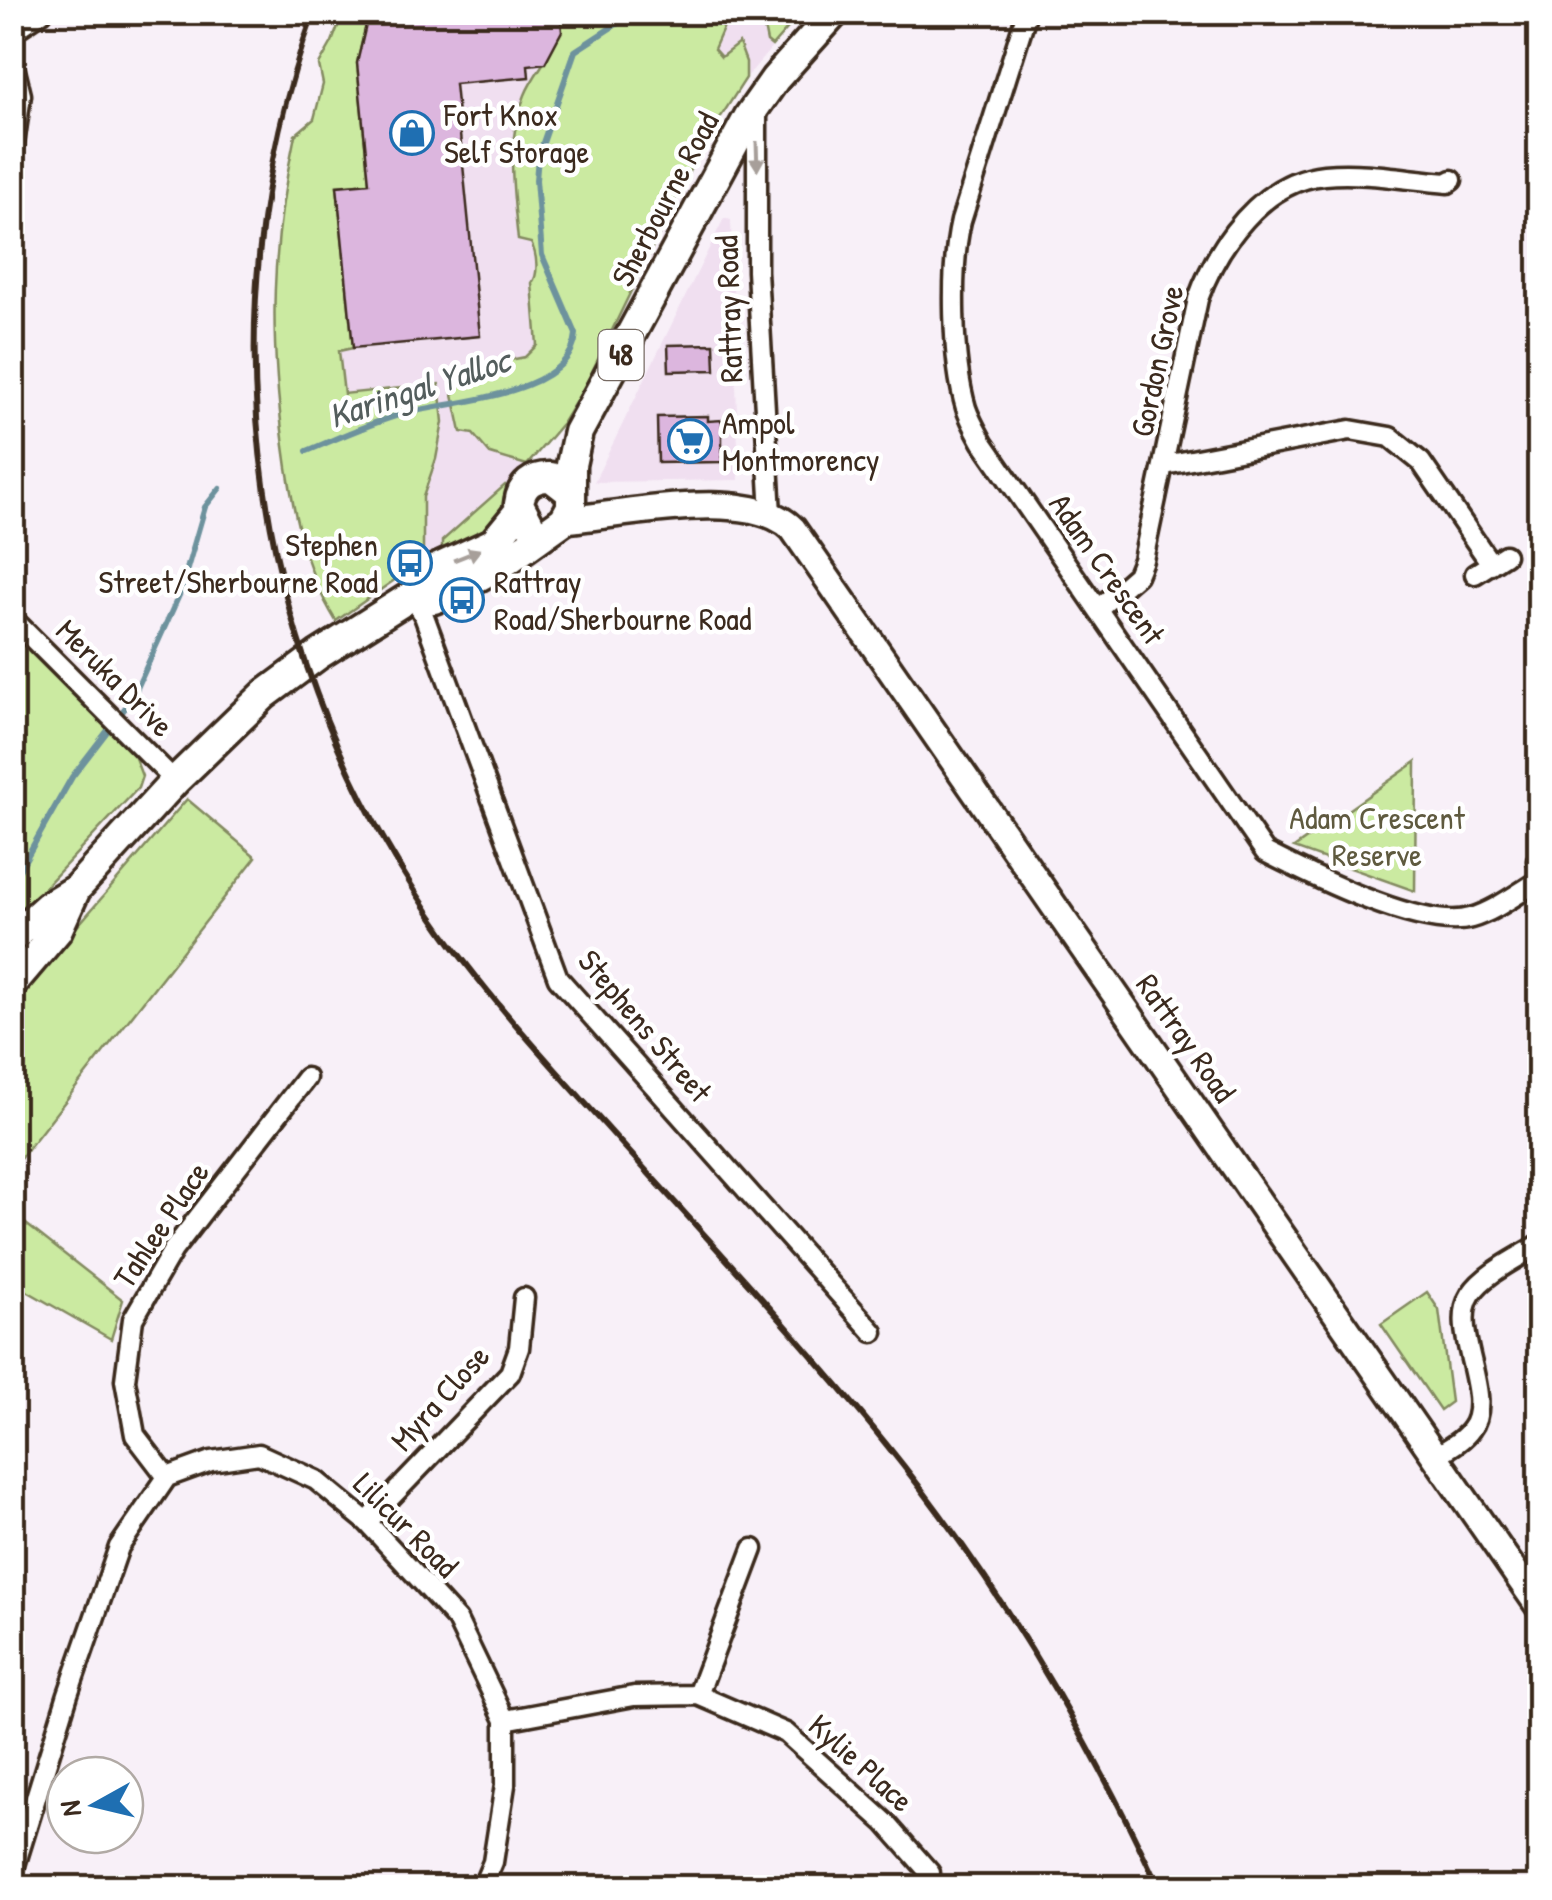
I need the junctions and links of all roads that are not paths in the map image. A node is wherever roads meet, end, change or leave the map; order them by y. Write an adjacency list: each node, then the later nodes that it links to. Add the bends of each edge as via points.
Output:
1 (42, 12): 4 (street)
2 (834, 12): 6 (main road, Sherbourne Road / 48)
3 (1027, 12): 17 (street, Adam Crescent, via 956,240 958,372 983,444)
4 (12, 32)
5 (12, 58): 7 (street, via 22,94)
6 (757, 103): 9 (main road, Sherbourne Road / 48); 14 (street, Rattray Road, one-way to 14, via 758,285)
7 (12, 158)
8 (1452, 180): 10 (street, Gordon Grove, via 1324,175 1304,179 1253,211 1223,246 1198,299)
9 (578, 432): 11 (main road, Sherbourne Road / 48); 12 (main road, Sherbourne Road / 48)
10 (1166, 464): 15 (street, via 1350,430 1390,437 1421,462); 17 (street, Gordon Grove, via 1144,560 1137,575)
11 (537, 478): 12 (main road, via 555,479); 13 (main road, 48, via 522,491)
12 (564, 509): 13 (main road, via 534,526); 14 (street, via 616,502 636,509 735,507); 16 (main road, 48, via 505,562 434,599)
13 (520, 510): 16 (main road, 48, one-way to 13, via 425,574 493,542)
14 (771, 514): 28 (street, Rattray Road, via 807,546)
15 (1490, 564)
16 (413, 595): 19 (main road, 48, via 264,695); 27 (street, Stephens Street, via 558,978)
17 (1099, 608): 20 (street, Adam Crescent, via 1265,852 1409,914 1455,921 1488,911)
18 (12, 618): 19 (street, Meruka Drive)
19 (175, 780): 21 (main road, 48)
20 (1539, 869)
21 (76, 890): 22 (main road, 48); 23 (main road, 48, via 57,930)
22 (12, 938)
23 (12, 984)
24 (306, 1078): 29 (street, Tahlee Place, via 173,1250 133,1319 126,1380 135,1435)
25 (1540, 1244): 28 (street, via 1484,1281 1468,1302 1476,1422)
26 (524, 1298): 30 (street, Myra Close, via 510,1373)
27 (873, 1332)
28 (1434, 1457): 32 (street, Rattray Road)
29 (167, 1477): 30 (street, Lilicur Road, via 259,1454 316,1480); 36 (street, via 119,1547)
30 (367, 1522): 34 (street, Lilicur Road, via 457,1620)
31 (754, 1550): 33 (street)
32 (1540, 1608)
33 (698, 1695): 34 (street, Kylie Place, via 634,1696); 35 (street, Kylie Place, via 786,1733 886,1822)
34 (506, 1720): 37 (street, Lilicur Road, via 505,1785)
35 (930, 1872)
36 (12, 1876)
37 (482, 1888)

